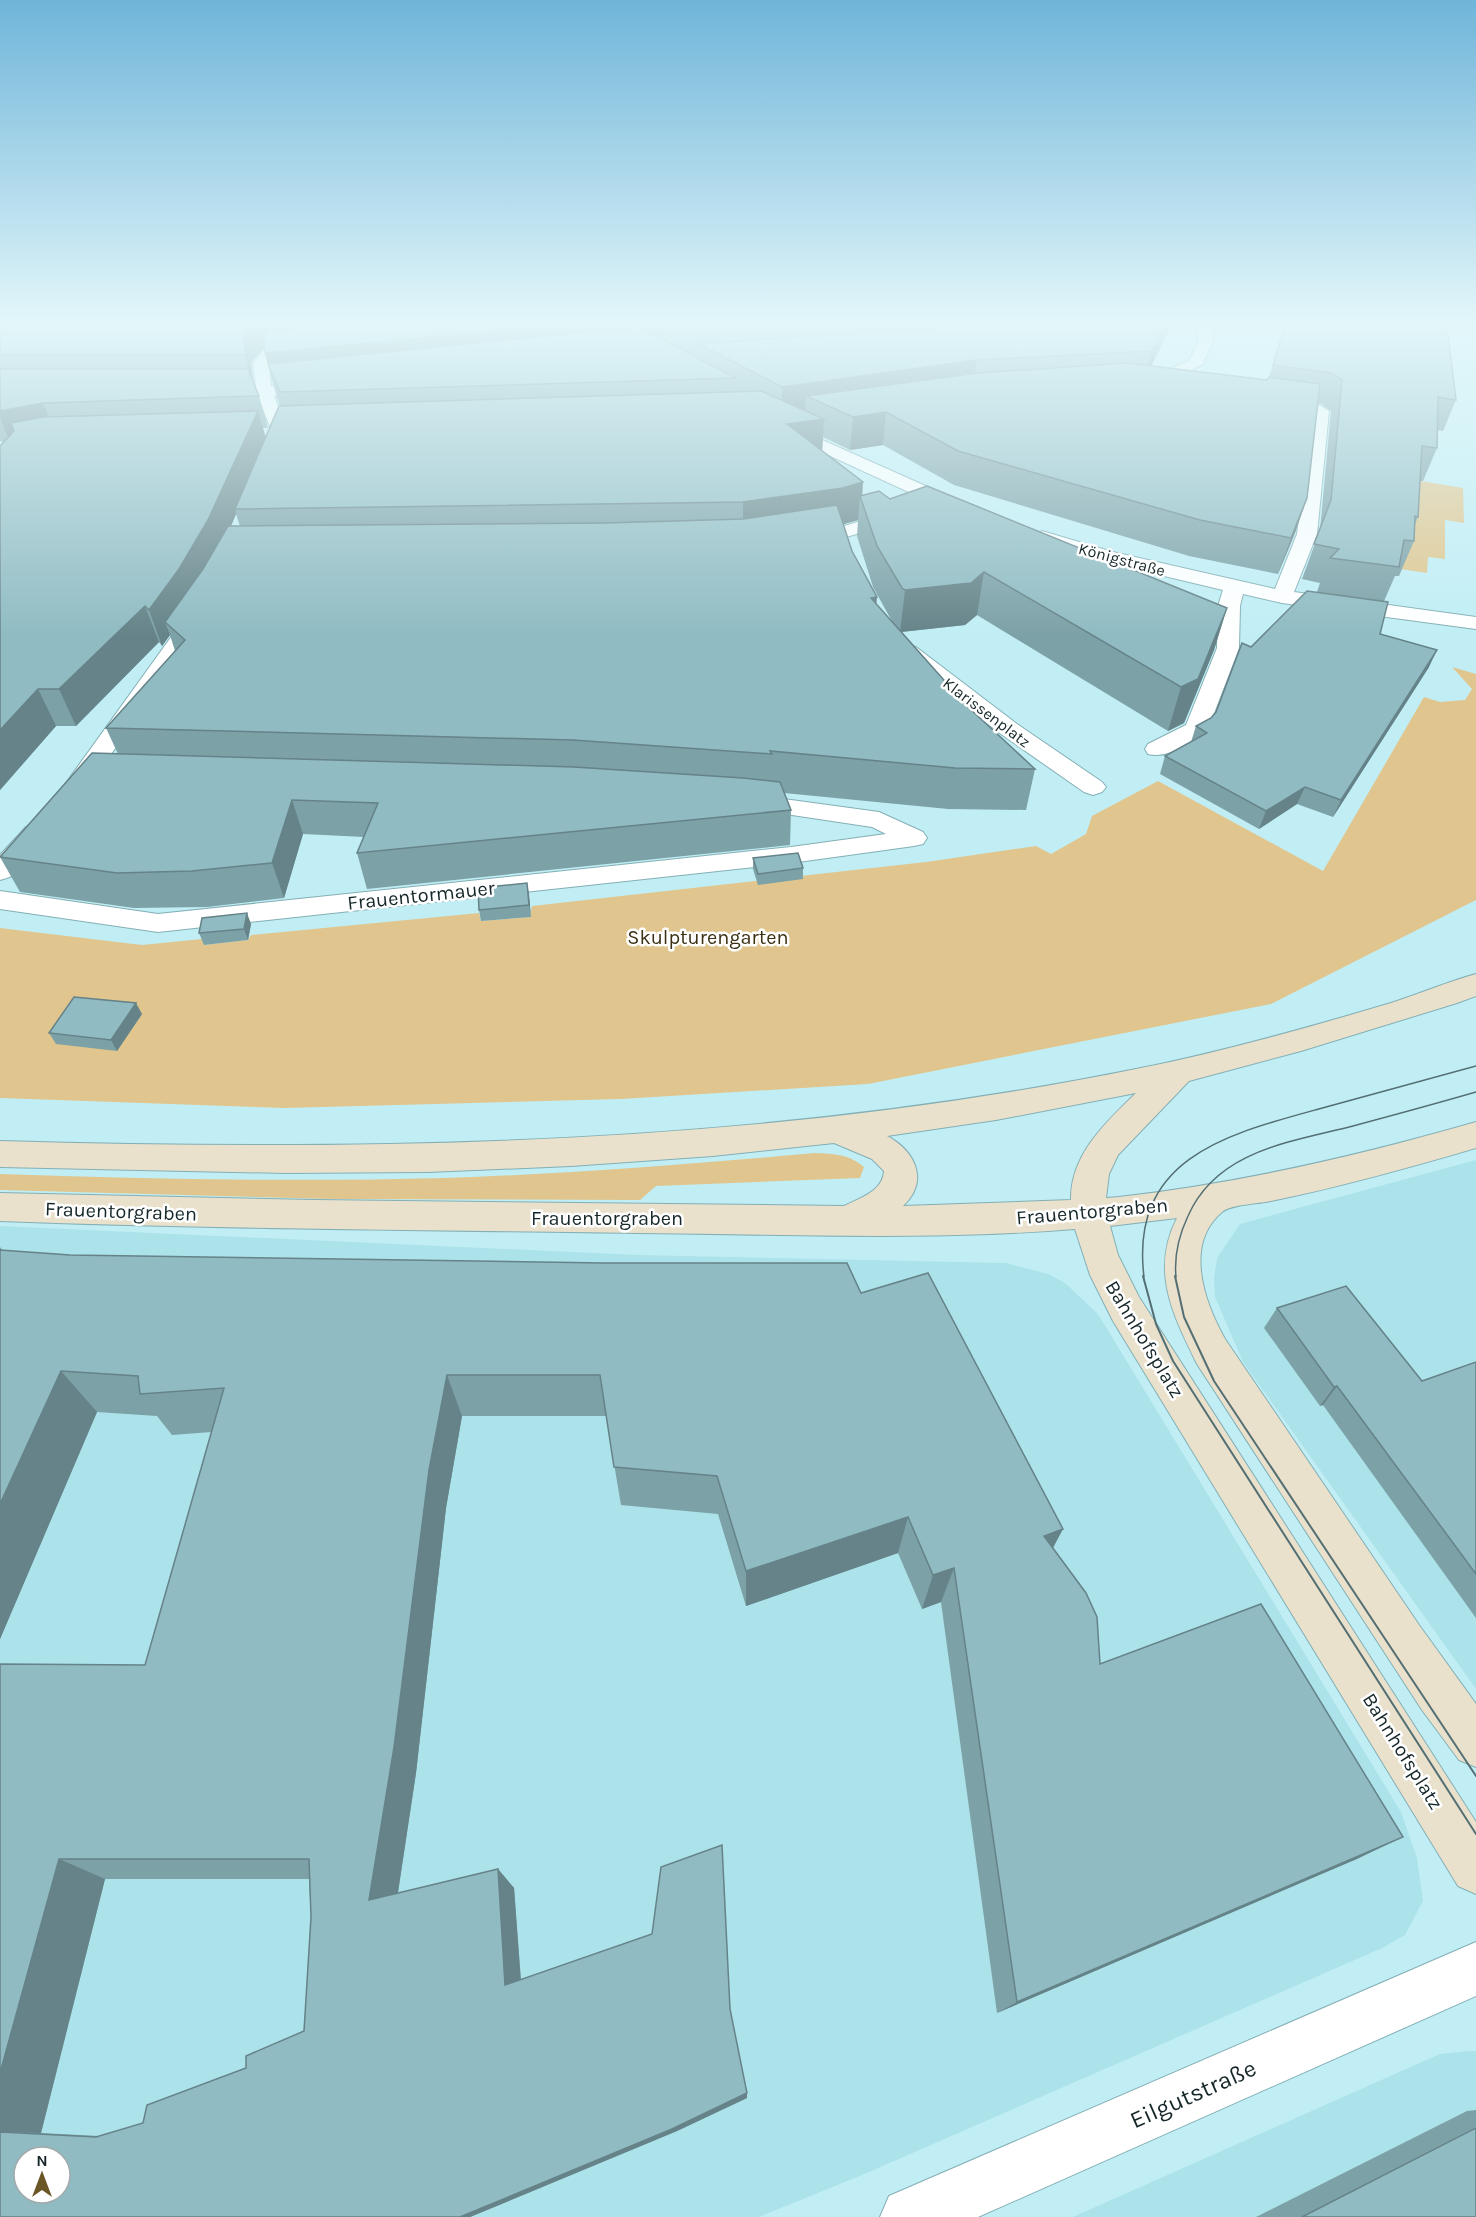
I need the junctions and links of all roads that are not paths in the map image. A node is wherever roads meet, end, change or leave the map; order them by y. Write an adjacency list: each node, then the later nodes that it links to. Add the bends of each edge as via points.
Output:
1 (278, 429): 5 (street)
2 (788, 429): 8 (street)
3 (1319, 429): 16 (street, via 1307,534)
4 (303, 433): 5 (street)
5 (280, 434): 6 (street); 7 (street)
6 (257, 435)
7 (263, 477)
8 (945, 502): 9 (street); 11 (street)
9 (978, 514)
10 (1021, 530): 14 (street, Königstraße, via 1108,557)
11 (843, 532): 12 (street); 13 (street)
12 (787, 541)
13 (850, 554)
14 (1234, 587): 16 (street, Königstraße); 19 (street, via 1229,606 1228,648 1196,729)
15 (209, 596): 22 (street, via 98,777 59,807)
16 (1282, 597): 17 (street, Königstraße)
17 (1472, 622)
18 (887, 636): 20 (street, Klarissenplatz, via 1009,729)
19 (1157, 749)
20 (1094, 787)
21 (724, 800): 23 (street, Frauentormauer, via 879,820 914,838 791,855 158,923)
22 (0, 871)
23 (0, 900)
24 (1476, 984): 25 (main road, via 1307,1039)
25 (1178, 1072): 26 (main road, via 1059,1097); 31 (main road, Bahnhofsplatz, via 1100,1154 1092,1177)
26 (839, 1132): 28 (main road, via 663,1148 477,1156 259,1160); 32 (main road, via 882,1148 895,1159 901,1174 902,1184 893,1197)
27 (1476, 1135): 29 (main road, via 1330,1174)
28 (0, 1154)
29 (1213, 1199): 31 (main road, Frauentorgraben); 33 (main road, via 1194,1220 1182,1255 1187,1295 1201,1330 1216,1360)
30 (0, 1207): 32 (main road, Frauentorgraben, via 248,1215)
31 (1090, 1213): 32 (main road, Frauentorgraben); 34 (main road, Bahnhofsplatz, via 1101,1261 1126,1309)
32 (851, 1219)
33 (1476, 1743)
34 (1476, 1868)
35 (1476, 1969): 36 (street, Eilgutstraße)
36 (910, 2217)

